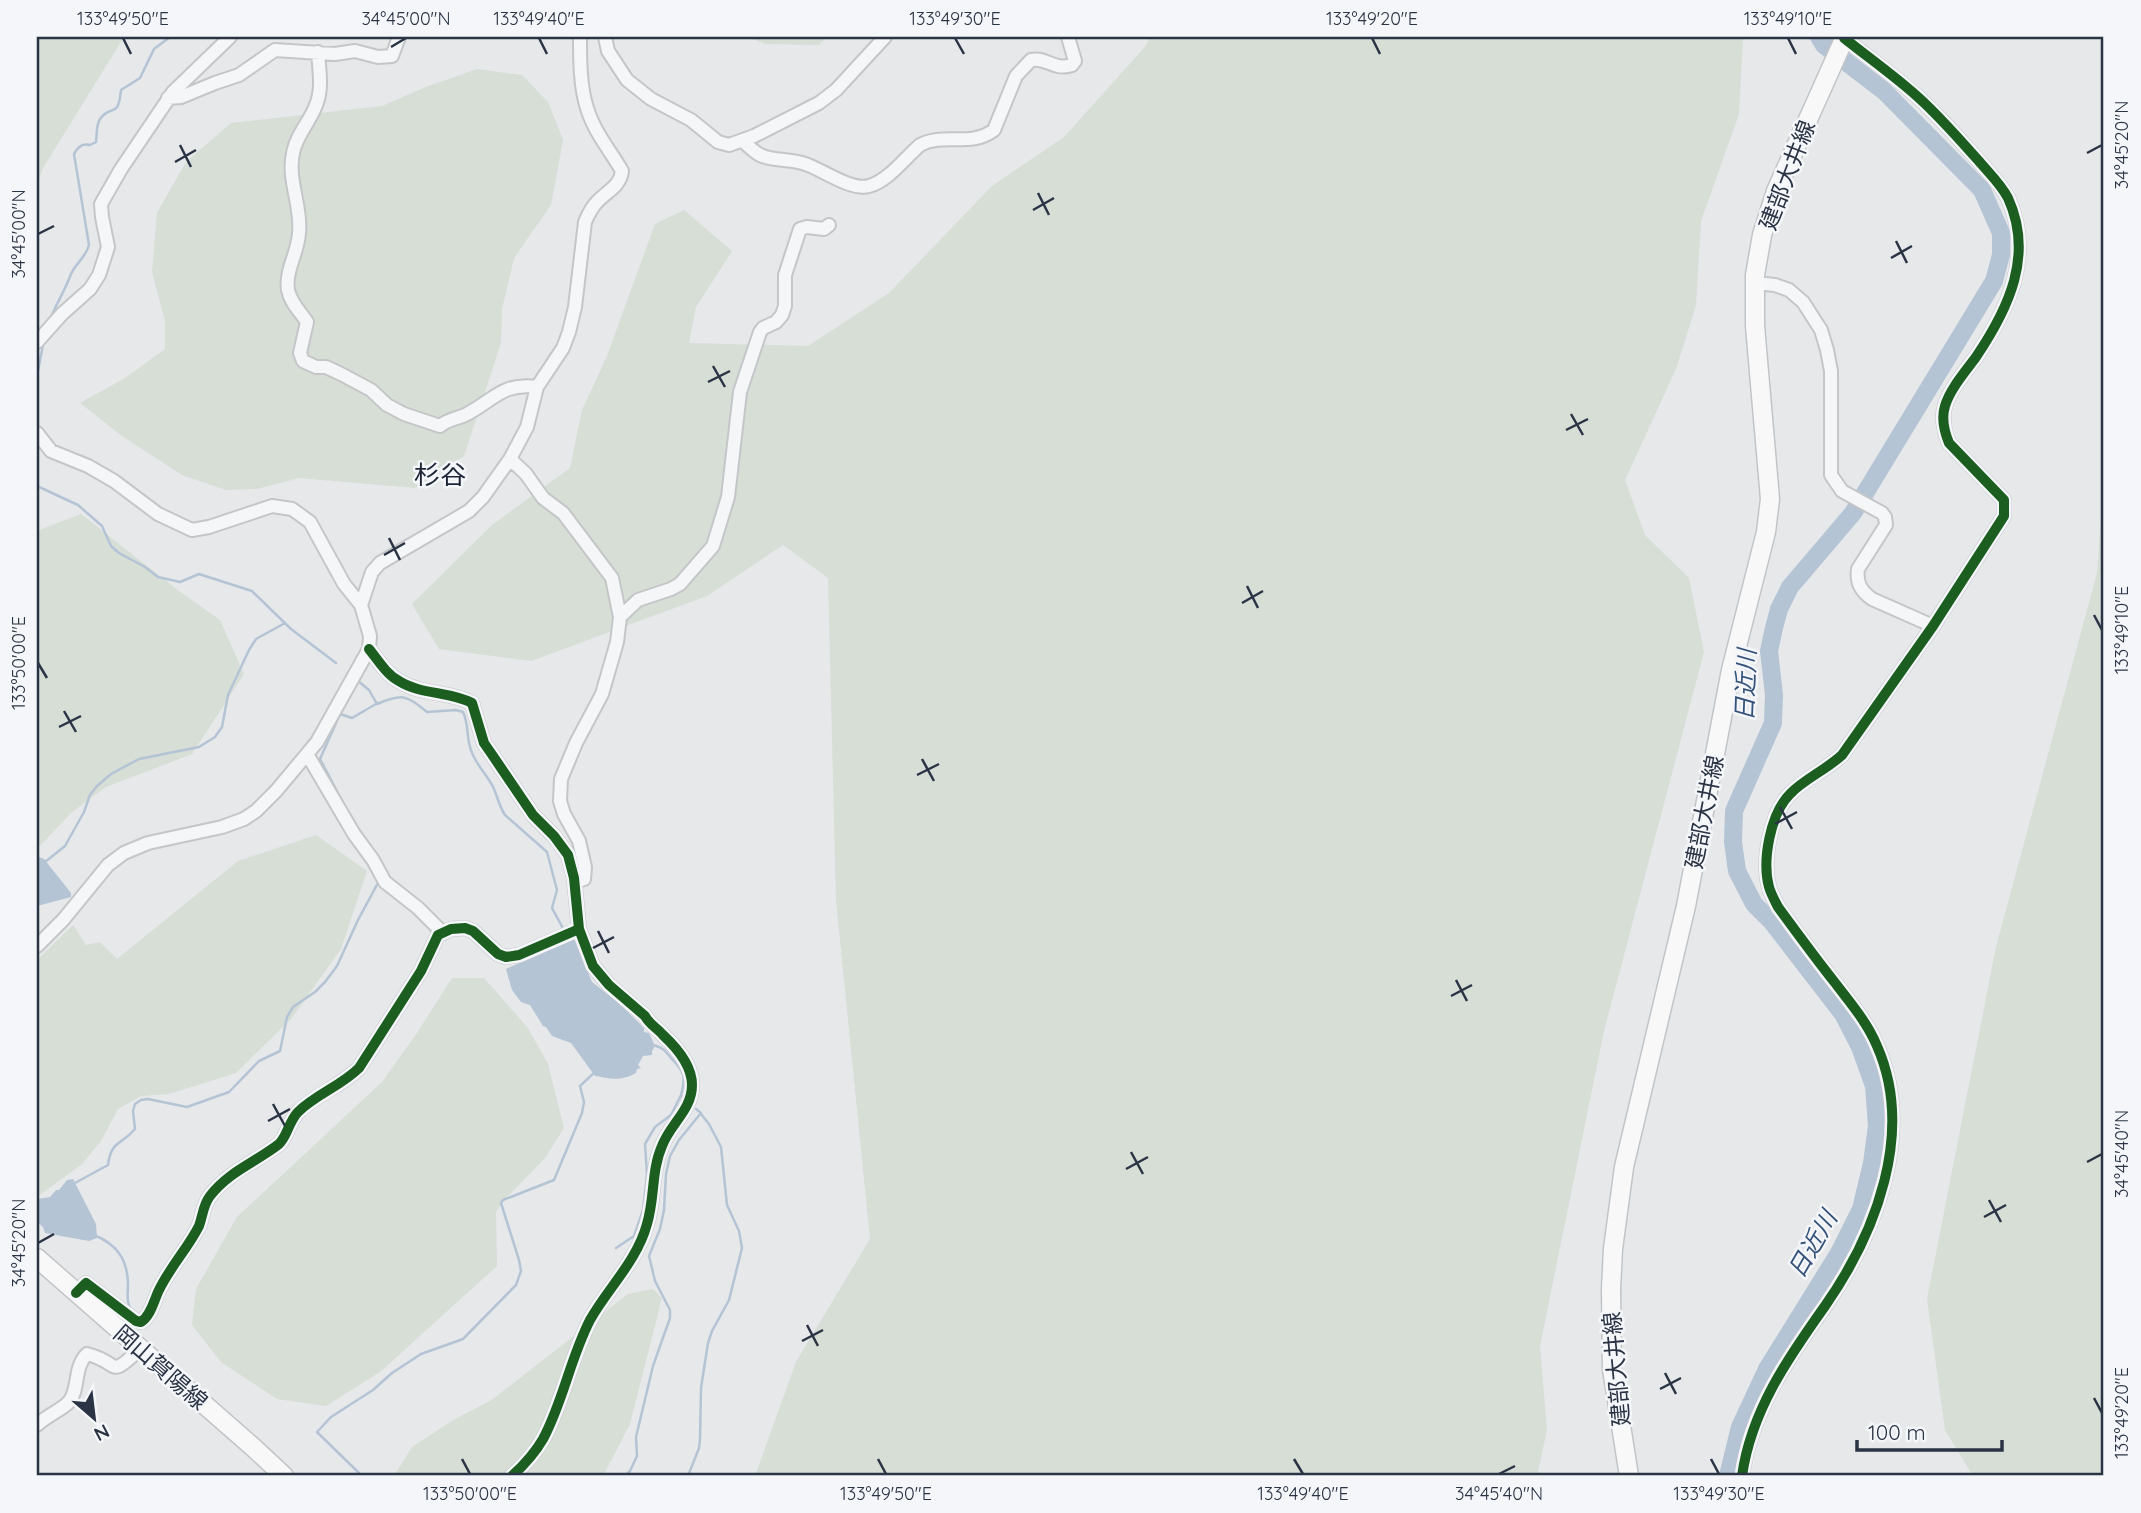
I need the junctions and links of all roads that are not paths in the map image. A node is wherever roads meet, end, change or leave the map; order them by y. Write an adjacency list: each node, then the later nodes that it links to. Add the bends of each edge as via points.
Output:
1 (230, 37): 9 (street)
2 (400, 37): 8 (street, via 392,56)
3 (580, 37): 14 (street, via 586,107 622,171 617,185 598,201 585,222 569,332)
4 (605, 37): 10 (street, via 608,51 627,80 651,99 691,120 718,142)
5 (885, 37): 10 (street, via 820,103)
6 (1068, 37): 10 (street, via 1075,61 1072,65 1056,67 1031,60 1016,76 988,135 975,140 926,142 869,186 851,185 804,163 771,159)
7 (1843, 40): 12 (main road, 建部大井線, via 1776,191 1762,235); 19 (street, via 1919,98 1960,140 2007,195 2018,227 2018,263 2008,301 1952,391 1943,420 1949,443 2004,500 2004,516)
8 (318, 52): 9 (street, via 275,50 239,75); 14 (street, via 320,94 292,154 299,234 288,290 307,322 300,353 303,361 341,374 404,414 440,426 517,385)
9 (168, 98): 13 (street, via 102,204 108,247 99,275)
10 (743, 141)
11 (829, 225): 18 (street, via 800,229 785,275 782,315 760,332 740,392 728,497 713,546 680,584 638,600)
12 (1755, 283): 19 (street, via 1788,290 1803,302 1821,330 1831,371 1831,475 1842,491 1885,517 1886,525 1858,569 1859,584 1872,598); 32 (main road, 建部大井線, via 1770,499 1766,532 1731,670 1686,906 1625,1167 1613,1249 1612,1369)
13 (37, 342)
14 (537, 387): 16 (street, via 527,427)
15 (37, 433): 17 (street, via 51,451 88,466 158,514 192,530 272,506 292,509 310,523)
16 (510, 459): 17 (street, via 469,511 380,563); 18 (street, via 543,498 563,513 612,578)
17 (360, 606): 20 (street, via 370,636)
18 (620, 617): 22 (street, via 601,694 561,779 560,802 579,841 585,867 584,879)
19 (1933, 626): 33 (street, via 1842,755 1791,793 1778,808 1772,826 1766,871 1769,888 1877,1045 1892,1097 1893,1128 1882,1191 1864,1236 1841,1282 1774,1382 1757,1416)
20 (369, 649): 21 (street); 22 (street, via 399,682 472,702 484,743 533,815 568,855)
21 (307, 754): 23 (street, via 385,883); 25 (street, via 270,798 244,819 124,853)
22 (575, 882): 24 (street)
23 (443, 933): 24 (street, via 465,928 506,957); 27 (street, via 359,1068 312,1100 288,1125 278,1145 209,1196 199,1225 160,1287 146,1319 136,1321 86,1283)
24 (570, 933): 31 (street, via 600,976 666,1037 689,1068 692,1086 690,1101 662,1143 647,1225 638,1246 590,1321 542,1440)
25 (37, 946)
26 (37, 1258): 27 (main road, 岡山賀陽線)
27 (76, 1293): 28 (main road, 岡山賀陽線)
28 (140, 1349): 29 (street, via 121,1368 87,1354 80,1362 68,1403); 30 (main road, 岡山賀陽線)
29 (37, 1425)
30 (284, 1476)
31 (512, 1476)
32 (1629, 1476)
33 (1742, 1476)

